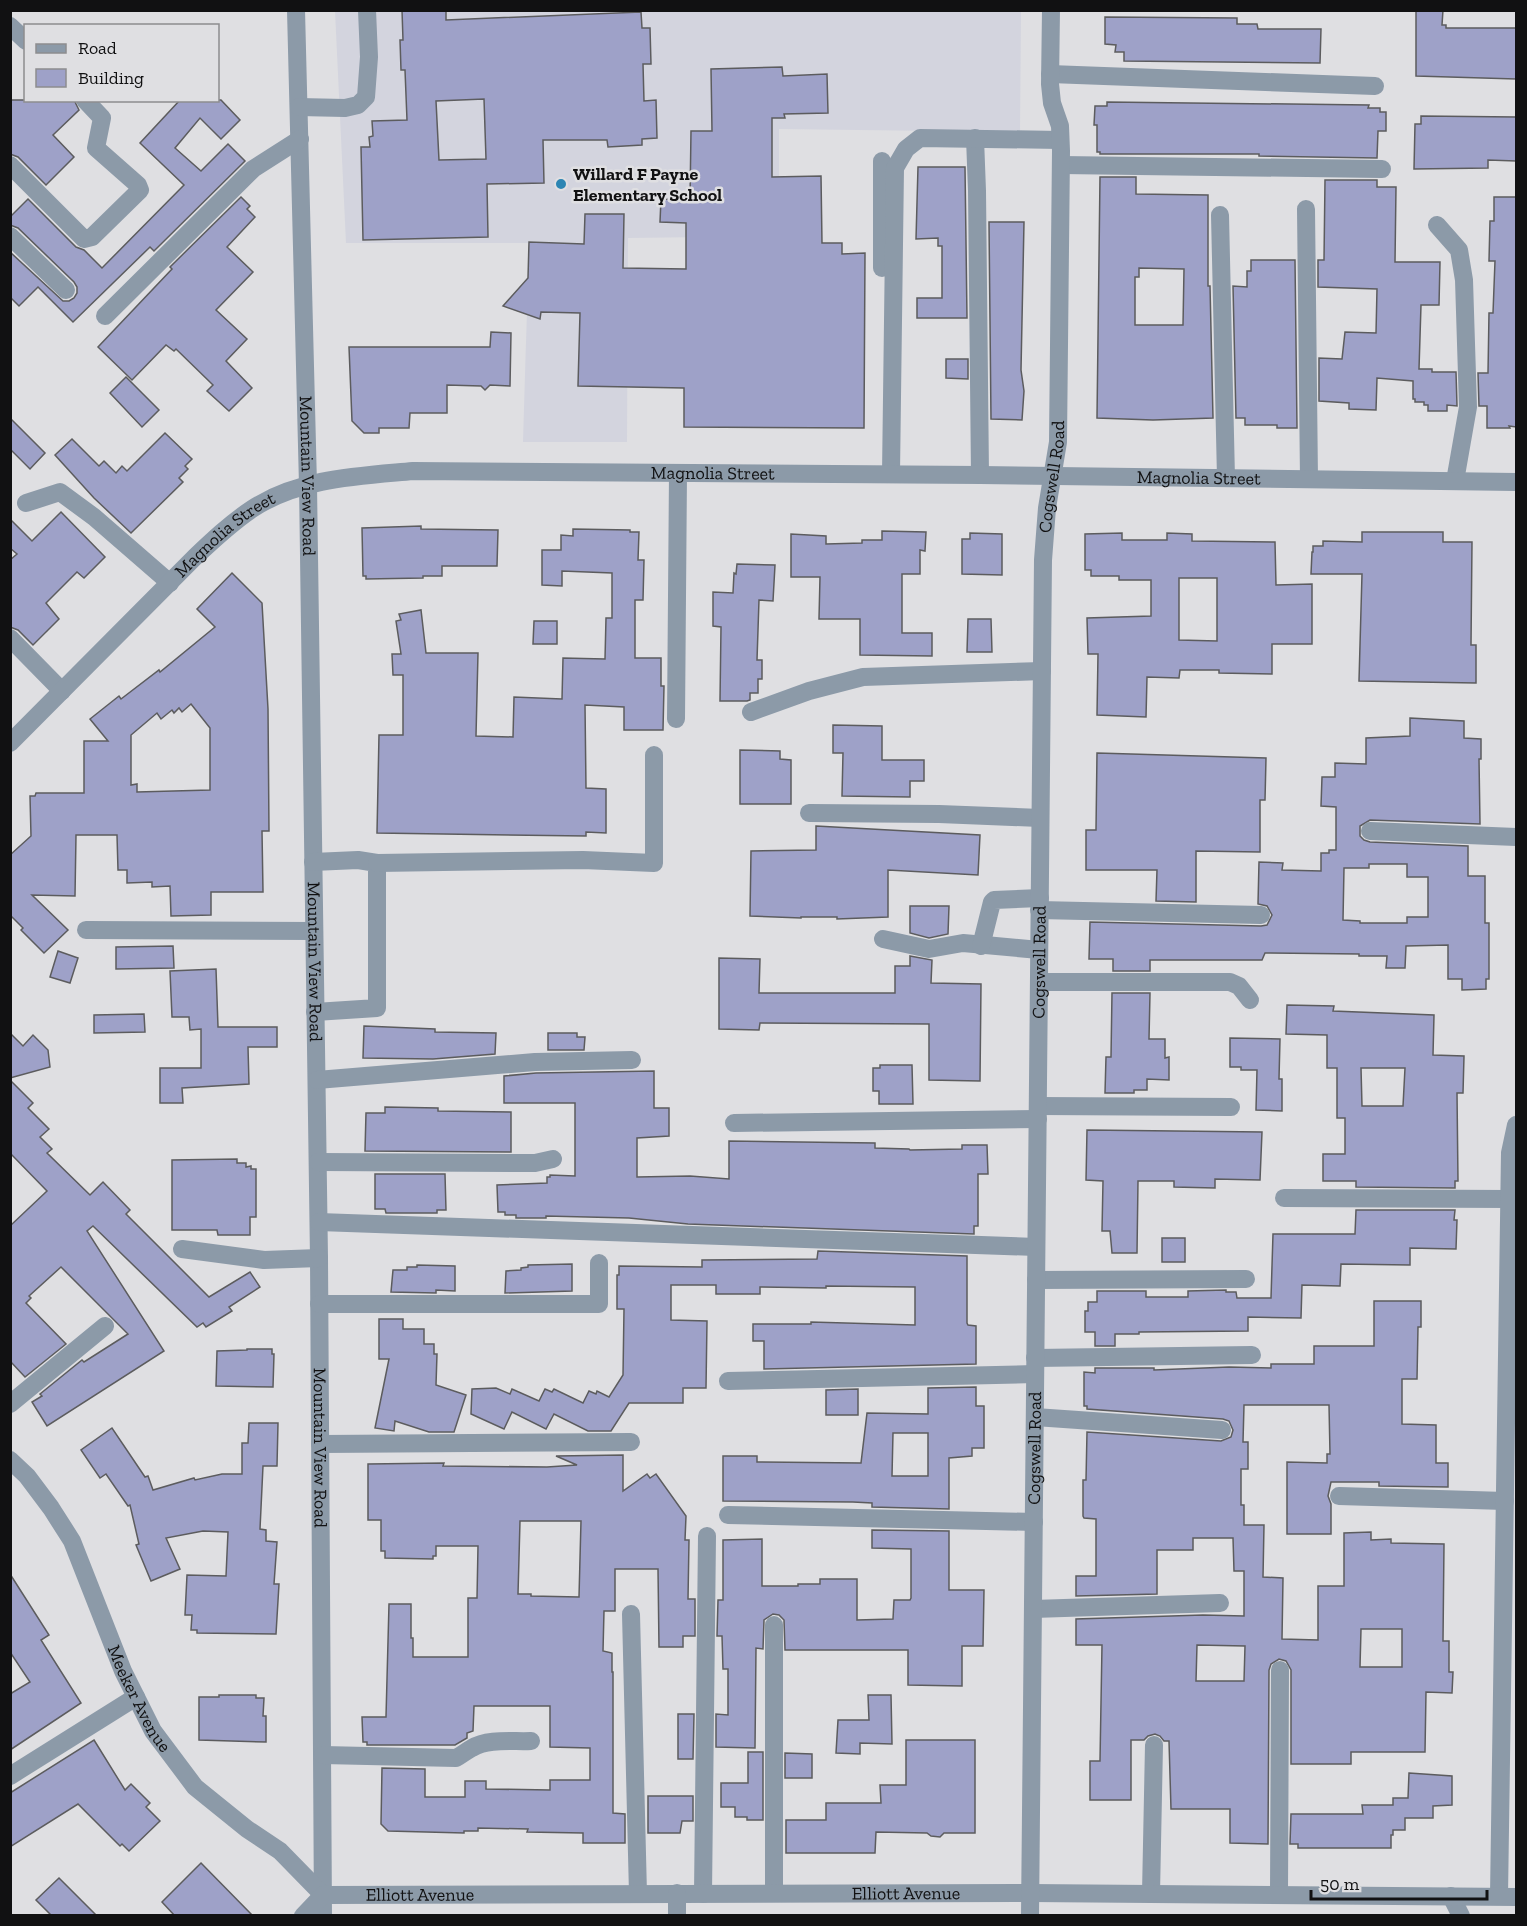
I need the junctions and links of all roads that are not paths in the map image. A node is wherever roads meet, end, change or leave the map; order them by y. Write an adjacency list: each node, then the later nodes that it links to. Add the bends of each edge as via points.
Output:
1 (296, 10): 9 (street, Mountain View Road)
2 (367, 10): 9 (street, via 366,97 358,105 345,108)
3 (1051, 10): 6 (street, Cogswell Road)
4 (10, 27): 5 (street)
5 (24, 39)
6 (1050, 74): 7 (street); 12 (street, Cogswell Road)
7 (1375, 86)
8 (87, 102): 14 (street, via 102,118 96,148 140,190 92,237 84,239)
9 (299, 107): 11 (street, Mountain View Road)
10 (975, 138): 12 (street); 24 (street, via 920,138 906,149 895,168); 25 (street)
11 (300, 139): 22 (street, via 254,169); 31 (street, Mountain View Road)
12 (1060, 140): 15 (street, Cogswell Road)
13 (882, 161): 24 (street)
14 (10, 165)
15 (1061, 165): 16 (street); 26 (street, Cogswell Road, via 1058,442)
16 (1382, 169)
17 (1306, 209): 28 (street)
18 (1220, 215): 27 (street)
19 (1437, 225): 29 (street, via 1459,250 1464,280 1468,407)
20 (10, 236): 21 (street)
21 (66, 290)
22 (105, 316)
23 (678, 473): 24 (street, Magnolia Street); 31 (street, Magnolia Street, via 413,471); 38 (street)
24 (886, 474): 25 (street, Magnolia Street)
25 (980, 475): 26 (street, Magnolia Street)
26 (1053, 475): 27 (street, Magnolia Street); 35 (street, Cogswell Road, via 1043,560)
27 (1226, 478): 28 (street, Magnolia Street)
28 (1309, 479): 29 (street, Magnolia Street)
29 (1455, 481): 30 (street, Magnolia Street)
30 (1516, 482)
31 (308, 485): 33 (street, Magnolia Street, via 253,508 225,529); 45 (street, Mountain View Road)
32 (26, 503): 33 (street, via 60,492)
33 (170, 583): 36 (street, Magnolia Street)
34 (10, 638): 36 (street)
35 (1042, 671): 37 (street, via 863,677); 42 (street, Cogswell Road)
36 (62, 691): 39 (street, Magnolia Street)
37 (751, 712)
38 (676, 719)
39 (10, 743)
40 (654, 755): 46 (street, via 654,863)
41 (809, 813): 42 (street)
42 (1040, 818): 47 (street, Cogswell Road)
43 (1370, 831): 44 (street)
44 (1516, 837)
45 (313, 862): 46 (street); 50 (street, Mountain View Road)
46 (377, 863): 56 (street, via 377,1008)
47 (1039, 904): 48 (street); 52 (street, via 994,900); 53 (street, Cogswell Road)
48 (1261, 915)
49 (87, 930): 50 (street)
50 (314, 931): 56 (street, Mountain View Road)
51 (883, 939): 52 (street, via 929,949 963,943)
52 (981, 946): 53 (street)
53 (1039, 950): 54 (street, Cogswell Road)
54 (1039, 982): 55 (street, via 1230,982 1239,986); 60 (street, Cogswell Road)
55 (1250, 1000)
56 (315, 1012): 58 (street, Mountain View Road)
57 (632, 1060): 58 (street, via 535,1062)
58 (316, 1080): 64 (street, Mountain View Road)
59 (1231, 1107): 60 (street)
60 (1038, 1112): 61 (street); 68 (street, Cogswell Road)
61 (734, 1123)
62 (1516, 1125): 66 (street, via 1510,1153)
63 (553, 1159): 64 (street, via 535,1163)
64 (318, 1162): 67 (street, Mountain View Road)
65 (1284, 1198): 66 (street)
66 (1509, 1199): 76 (street)
67 (319, 1222): 68 (street); 70 (street, Mountain View Road)
68 (1036, 1247): 73 (street, Cogswell Road)
69 (182, 1249): 70 (street, via 264,1260)
70 (319, 1258): 74 (street, Mountain View Road)
71 (599, 1263): 74 (street, via 599,1304)
72 (1246, 1279): 73 (street)
73 (1036, 1280): 79 (street, Cogswell Road)
74 (319, 1304): 85 (street, Mountain View Road)
75 (105, 1326): 81 (street)
76 (1512, 1328): 78 (street)
77 (1252, 1355): 79 (street)
78 (1512, 1362): 88 (street)
79 (1035, 1366): 80 (street); 82 (street, Cogswell Road)
80 (728, 1380)
81 (10, 1404)
82 (1035, 1417): 83 (street); 90 (street, Cogswell Road)
83 (1222, 1430)
84 (631, 1442): 85 (street)
85 (320, 1444): 100 (street, Mountain View Road)
86 (12, 1463): 97 (street, Meeker Avenue, via 27,1476 72,1541)
87 (1339, 1496): 88 (street)
88 (1505, 1501): 111 (street)
89 (728, 1515): 90 (street)
90 (1034, 1522): 93 (street, Cogswell Road)
91 (707, 1536): 106 (street)
92 (1220, 1603): 93 (street)
93 (1033, 1609): 104 (street, Cogswell Road)
94 (631, 1614): 105 (street)
95 (774, 1624): 103 (street)
96 (1280, 1670): 108 (street)
97 (136, 1697): 101 (street); 109 (street, Meeker Avenue, via 153,1731 195,1787 280,1851)
98 (531, 1741): 100 (street, via 489,1743 456,1758)
99 (1154, 1745): 107 (street)
100 (323, 1755): 109 (street, Mountain View Road)
101 (10, 1776)
102 (677, 1893): 105 (street, Elliott Avenue); 106 (street, Elliott Avenue); 114 (street)
103 (774, 1893): 104 (street, Elliott Avenue); 106 (street, Elliott Avenue)
104 (1030, 1893): 107 (street, Elliott Avenue); 115 (street, Cogswell Road)
105 (638, 1894): 109 (street, Elliott Avenue)
106 (703, 1894)
107 (1151, 1894): 108 (street, Elliott Avenue)
108 (1279, 1895): 110 (street, Elliott Avenue)
109 (323, 1896): 112 (street); 113 (street, Mountain View Road)
110 (1451, 1896): 111 (street, Elliott Avenue); 116 (street)
111 (1508, 1896)
112 (303, 1916)
113 (323, 1916)
114 (677, 1916)
115 (1030, 1916)
116 (1461, 1916)

